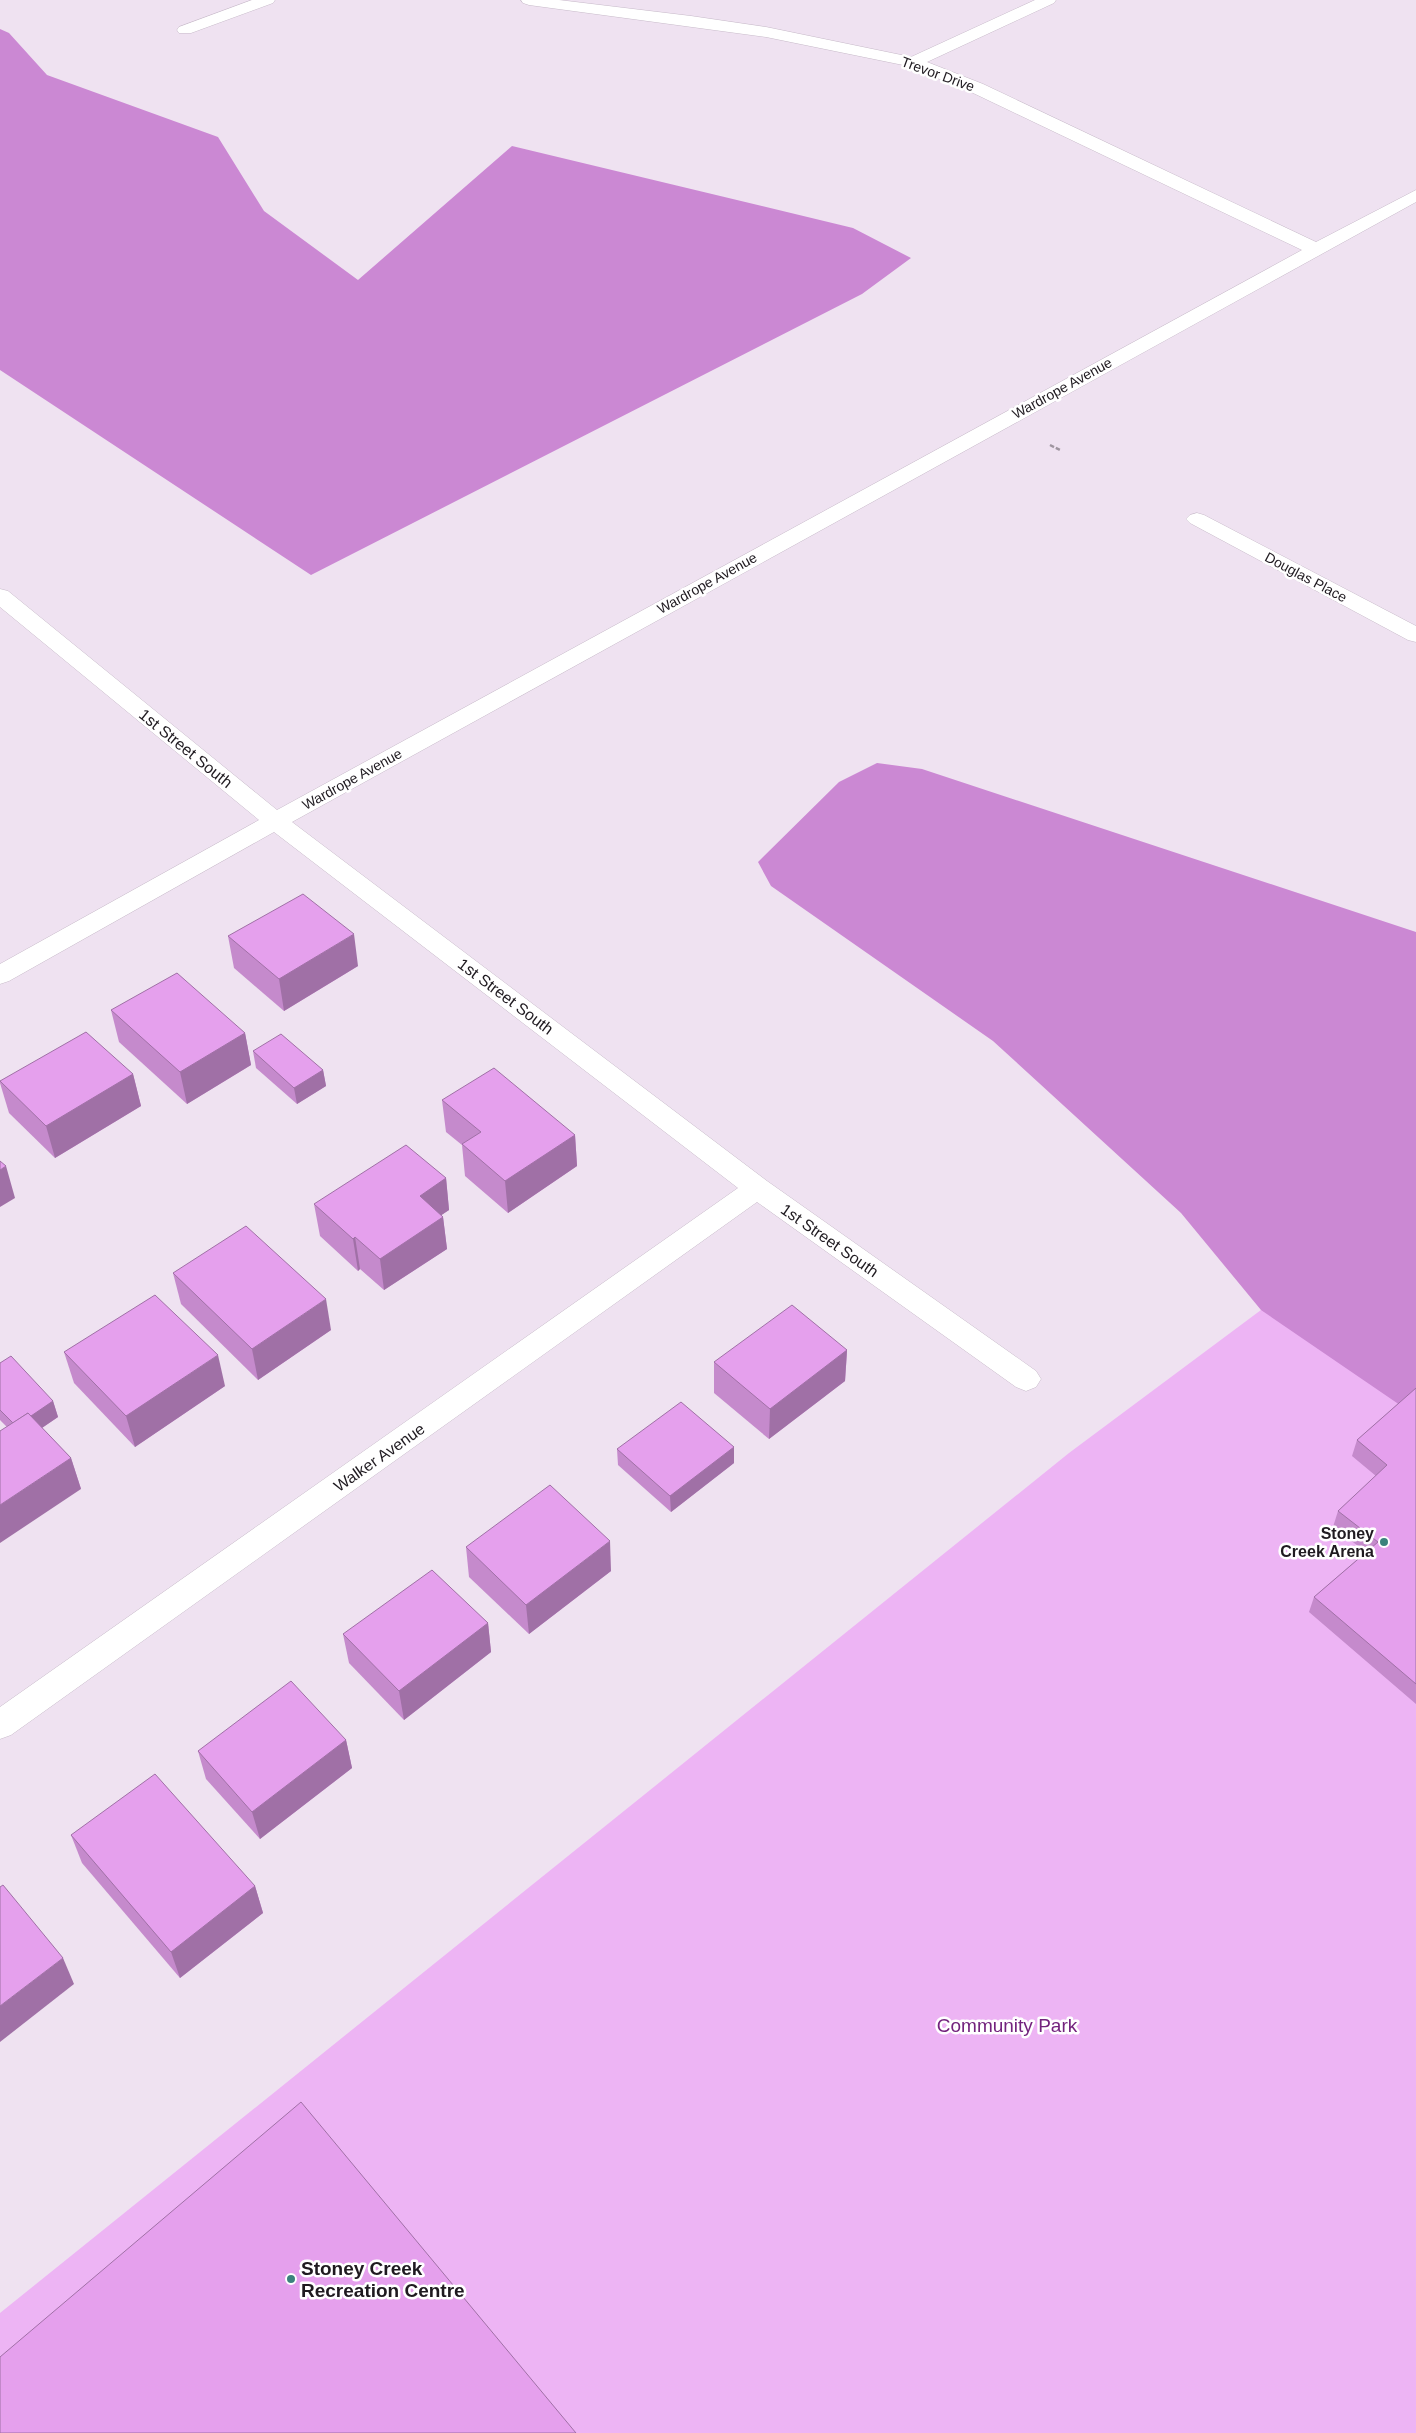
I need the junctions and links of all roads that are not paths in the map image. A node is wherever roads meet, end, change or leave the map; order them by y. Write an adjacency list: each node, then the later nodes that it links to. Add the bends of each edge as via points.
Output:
1 (267, 0): 4 (street)
2 (529, 0): 5 (street, Trevor Drive, via 766,32)
3 (1048, 0): 5 (street)
4 (186, 30)
5 (913, 62): 7 (street, Trevor Drive, via 978,88)
6 (1416, 195): 7 (street, Wardrope Avenue)
7 (1315, 249): 11 (street, Wardrope Avenue)
8 (1197, 519): 10 (street, Douglas Place)
9 (0, 596): 11 (street, 1st Street South)
10 (1416, 634)
11 (276, 821): 12 (street, Wardrope Avenue); 13 (street, 1st Street South)
12 (0, 975)
13 (757, 1188): 14 (street, 1st Street South); 15 (street, Walker Avenue)
14 (1026, 1379)
15 (0, 1725)

